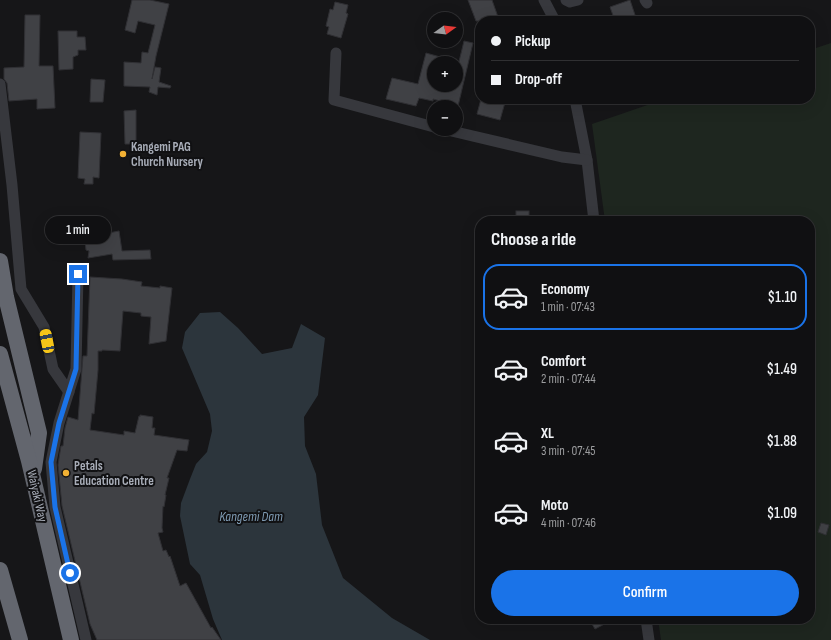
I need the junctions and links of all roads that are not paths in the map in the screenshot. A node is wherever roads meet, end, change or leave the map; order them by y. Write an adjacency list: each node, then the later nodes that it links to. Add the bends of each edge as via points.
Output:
1 (544, 0): 4 (street)
2 (566, 0): 3 (street)
3 (578, 0)
4 (552, 16)
5 (336, 53): 8 (street, via 334,100)
6 (0, 84): 15 (street, via 21,289 44,327 52,368)
7 (577, 104): 10 (street)
8 (427, 124)
9 (463, 134): 10 (street, via 562,157)
10 (587, 160): 11 (street)
11 (593, 216)
12 (0, 261): 16 (highway, via 6,297 39,432)
13 (78, 274): 15 (street, via 76,369)
14 (0, 354): 16 (highway, Waiyaki Way)
15 (70, 392): 21 (street, via 59,423 51,462 55,507)
16 (32, 478): 20 (highway, Waiyaki Way)
17 (0, 570): 19 (highway)
18 (647, 624): 22 (street)
19 (20, 640)
20 (71, 640)
21 (86, 640)
22 (649, 640)

